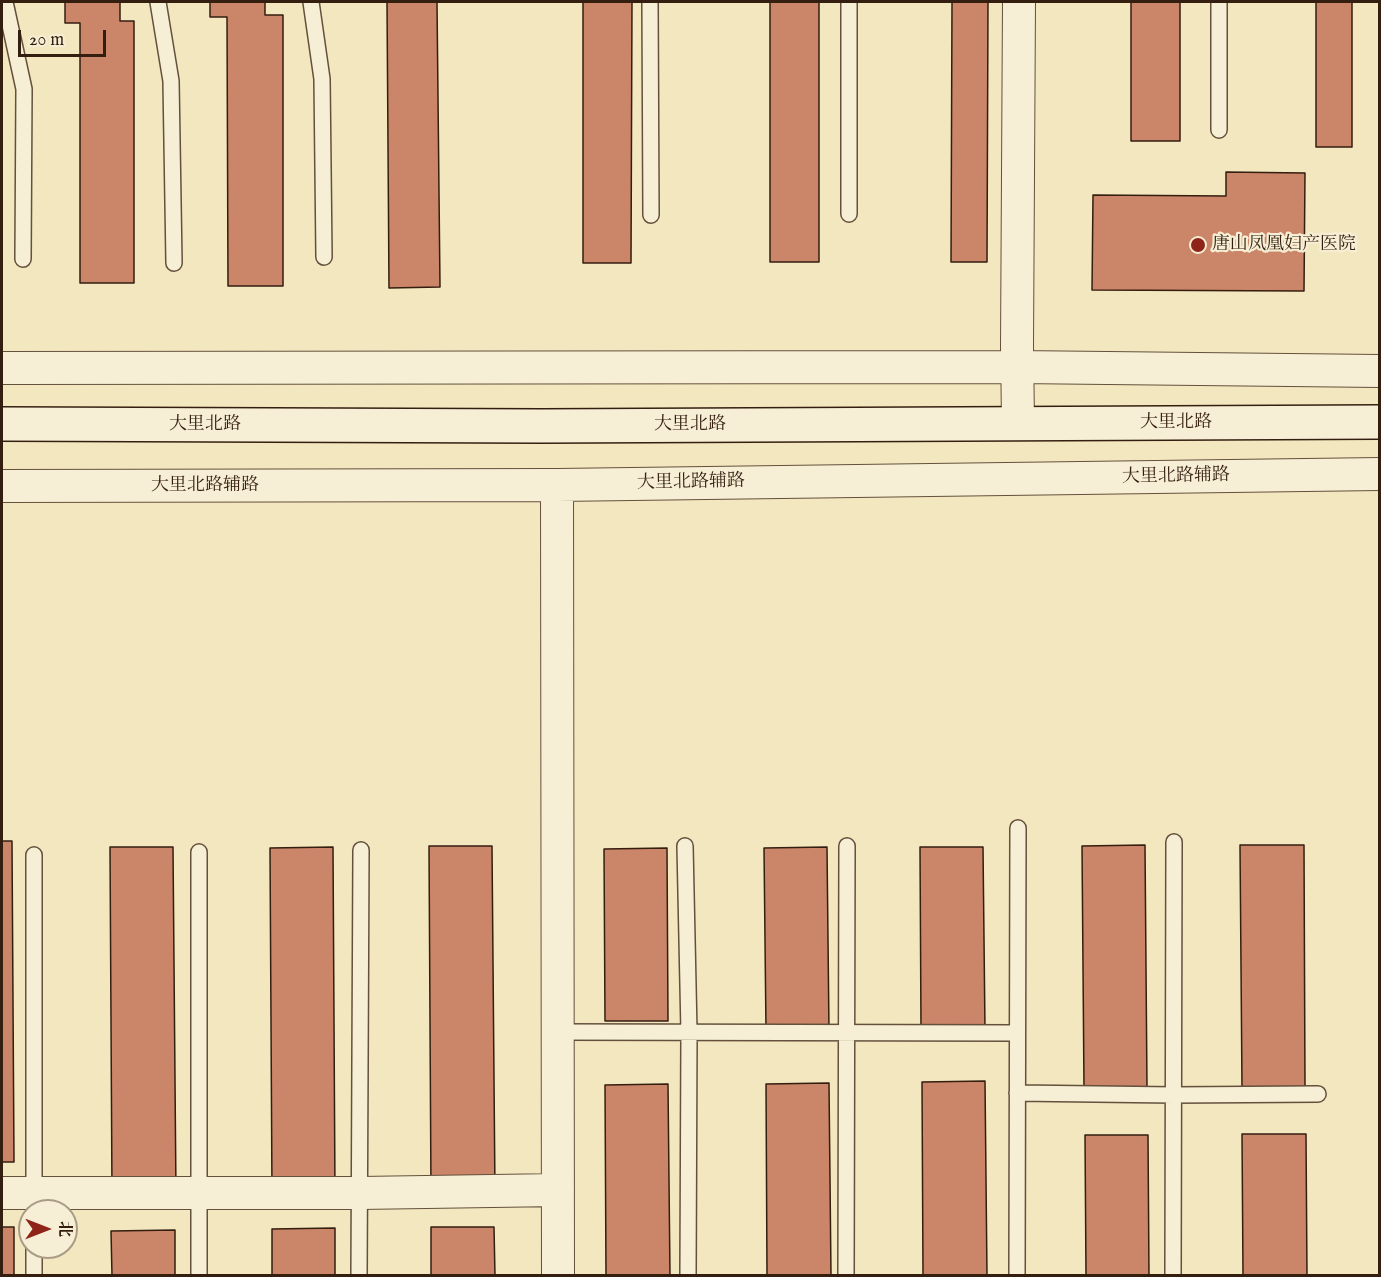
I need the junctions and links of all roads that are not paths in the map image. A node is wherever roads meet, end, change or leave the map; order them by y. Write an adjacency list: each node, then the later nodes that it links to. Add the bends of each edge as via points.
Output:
1 (5, 2): 12 (lane, via 24,89)
2 (158, 2): 13 (lane, via 171,81)
3 (311, 2): 11 (lane, via 322,79)
4 (650, 2): 10 (lane)
5 (849, 2): 9 (lane)
6 (1019, 2): 14 (street)
7 (1219, 2): 8 (lane)
8 (1219, 130)
9 (849, 214)
10 (651, 215)
11 (324, 258)
12 (23, 259)
13 (174, 263)
14 (1017, 367): 15 (street); 16 (street); 18 (street)
15 (2, 368)
16 (1380, 371)
17 (1380, 422): 18 (main road, 大里北路)
18 (1018, 423): 19 (main road, 大里北路)
19 (2, 424)
20 (1380, 474): 21 (street, 大里北路辅路)
21 (557, 485): 22 (street, 大里北路辅路); 30 (street)
22 (2, 486)
23 (1018, 828): 33 (lane)
24 (1174, 842): 36 (lane)
25 (685, 846): 31 (lane)
26 (847, 846): 32 (lane)
27 (360, 850): 40 (lane)
28 (199, 852): 39 (lane)
29 (34, 855): 42 (lane)
30 (558, 1032): 31 (lane); 37 (street)
31 (689, 1032): 32 (lane); 49 (lane)
32 (847, 1032): 33 (lane); 50 (lane)
33 (1017, 1033): 34 (lane)
34 (1017, 1093): 36 (lane); 51 (lane)
35 (1317, 1094): 36 (lane)
36 (1174, 1095): 52 (lane)
37 (558, 1190): 40 (street); 48 (street)
38 (2, 1193): 41 (street)
39 (199, 1193): 40 (street); 43 (street); 46 (lane)
40 (360, 1193): 47 (lane)
41 (23, 1199)
42 (34, 1199)
43 (78, 1200)
44 (34, 1259): 45 (lane)
45 (34, 1275)
46 (199, 1275)
47 (359, 1275)
48 (558, 1275)
49 (688, 1275)
50 (846, 1275)
51 (1017, 1275)
52 (1173, 1275)

